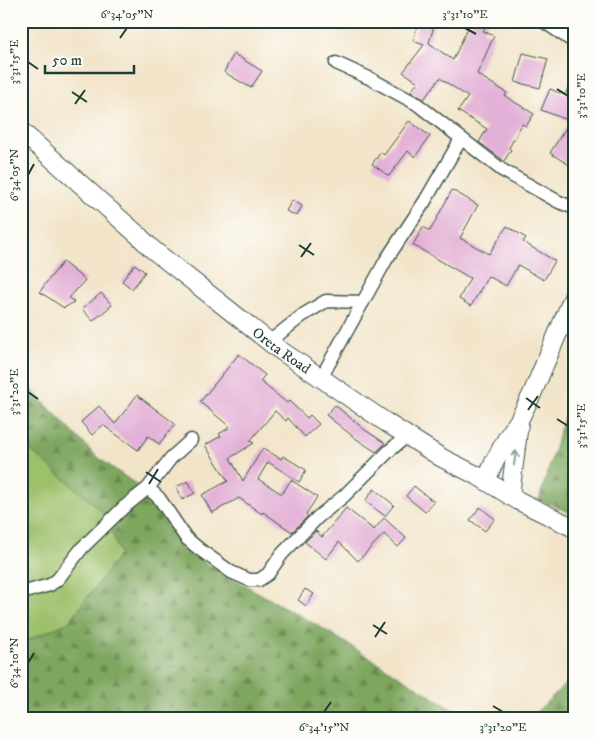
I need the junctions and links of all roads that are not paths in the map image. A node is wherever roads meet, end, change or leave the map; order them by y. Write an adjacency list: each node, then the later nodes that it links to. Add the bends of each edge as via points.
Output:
1 (543, 21): 2 (street)
2 (574, 42)
3 (336, 63): 5 (street, via 417,104)
4 (21, 131): 9 (street, Oreta Road, via 152,249)
5 (461, 139): 6 (street, via 502,170); 8 (street)
6 (574, 208)
7 (574, 294): 11 (street)
8 (363, 302): 9 (street, via 326,301); 10 (street)
9 (269, 342): 10 (street, Oreta Road)
10 (321, 378): 12 (street, Oreta Road)
11 (519, 420): 14 (street); 16 (street, one-way to 11)
12 (408, 436): 14 (street, Oreta Road); 15 (street, via 318,516 268,574 259,580 249,580 231,572 199,549 186,538 159,498)
13 (191, 440): 15 (street, via 171,458)
14 (486, 481): 16 (street, Oreta Road)
15 (148, 488): 18 (street, via 82,548 58,579 50,585)
16 (510, 496): 17 (street, Oreta Road)
17 (574, 528)
18 (21, 592)

